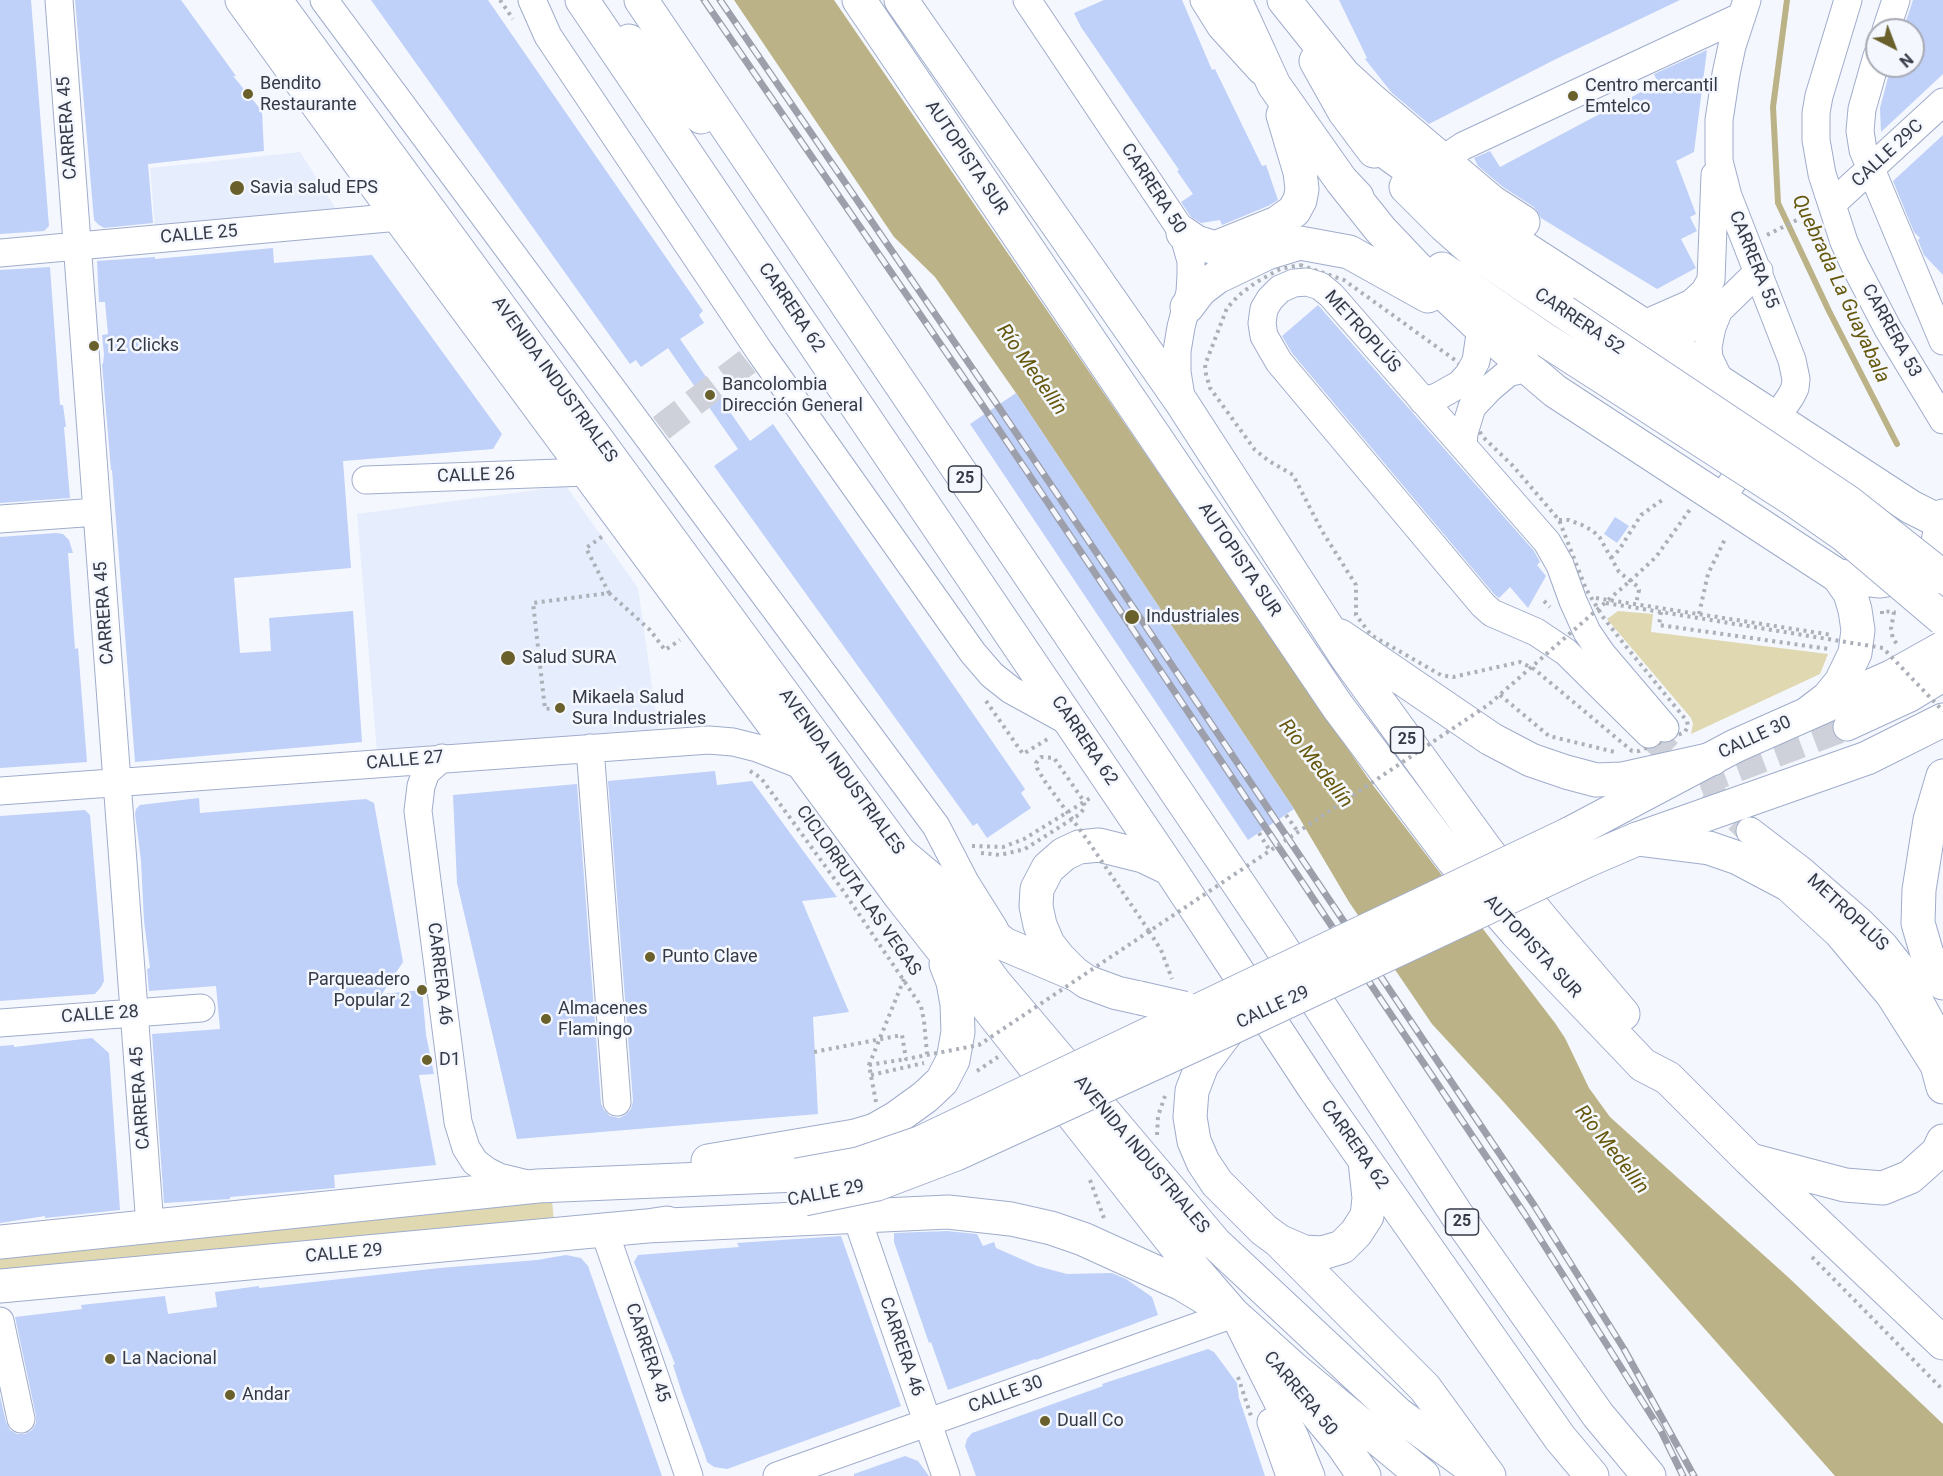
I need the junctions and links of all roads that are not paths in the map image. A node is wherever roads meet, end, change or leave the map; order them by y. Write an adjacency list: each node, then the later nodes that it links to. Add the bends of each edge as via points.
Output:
1 (59, 0): 33 (street, CARRERA 45)
2 (242, 0): 31 (main road, AVENIDA INDUSTRIALES)
3 (276, 0): 77 (main road, AVENIDA INDUSTRIALES)
4 (324, 0): 79 (street, via 654,431 936,826)
5 (523, 0): 20 (street)
6 (532, 0): 20 (street)
7 (582, 0): 67 (main road, CARRERA 62 / 25)
8 (591, 0): 29 (main road)
9 (641, 0): 29 (main road, 25)
10 (859, 0): 90 (main road, AUTOPISTA SUR / 25, via 1332,697 1453,860 1643,1065)
11 (901, 0): 46 (main road, AUTOPISTA SUR / 25)
12 (1027, 0): 32 (street, CARRERA 50)
13 (1204, 0): 22 (street, CARRERA 52, via 1221,27)
14 (1235, 0): 22 (main road, CARRERA 52)
15 (1284, 0): 24 (main road, CARRERA 52, via 1327,82); 26 (main road, via 1344,75)
16 (1848, 0): 30 (street, via 1816,113)
17 (1896, 0): 19 (street)
18 (1745, 8): 25 (street, CARRERA 55, via 1726,74); 26 (street, via 1463,146 1442,160)
19 (1890, 18)
20 (548, 36): 67 (street, via 760,352 973,653 1011,690)
21 (1871, 78): 27 (street, via 1860,131)
22 (1274, 85): 28 (main road, CARRERA 52); 32 (main road, via 1300,172 1302,189 1294,211 1277,223 1215,248)
23 (1943, 102): 27 (street, CALLE 29C)
24 (1361, 134): 36 (main road, via 1473,215); 57 (main road, CARRERA 52, bridge, via 1445,226 1496,267 1848,502)
25 (1718, 147): 35 (street, CARRERA 55, via 1728,196); 40 (street, via 1711,280 1704,292)
26 (1438, 158): 36 (main road)
27 (1871, 170): 30 (street, CALLE 29C); 41 (street)
28 (1341, 180): 39 (main road, via 1417,268); 58 (main road, CARRERA 52, bridge, via 1429,260 1791,498 1844,536)
29 (770, 190): 120 (main road, 25, via 1279,943 1457,1215 1598,1415)
30 (1822, 208): 48 (street, CARRERA 53)
31 (399, 218): 33 (street, CALLE 25); 50 (main road, AVENIDA INDUSTRIALES)
32 (1184, 233): 37 (street, CARRERA 50, via 1191,261)
33 (77, 246): 34 (street, CALLE 25); 53 (street, CARRERA 45)
34 (0, 253)
35 (1758, 270): 38 (street); 47 (street, CARRERA 55, via 1796,370 1795,388)
36 (1592, 279): 40 (main road)
37 (1187, 307): 39 (main road, via 1217,277 1267,253 1300,243 1349,252); 46 (street, CARRERA 50, via 1177,351)
38 (1719, 310): 40 (street, via 1705,320); 43 (street, via 1708,347)
39 (1481, 328): 42 (main road); 44 (street, via 1476,361)
40 (1660, 328): 43 (main road)
41 (1943, 341)
42 (1527, 368): 44 (street); 52 (main road, via 1588,414)
43 (1721, 383): 47 (main road)
44 (1486, 385): 45 (street, via 1460,384); 49 (street, via 1472,407)
45 (1423, 400): 49 (street, METROPLÚS); 49 (street, METROPLÚS, via 1320,286 1294,283 1270,299 1262,323 1264,336 1279,362 1483,605 1566,652 1657,731 1587,632 1547,542)
46 (1182, 403): 59 (main road, AUTOPISTA SUR / 25)
47 (1776, 419): 52 (street, CARRERA 55); 55 (main road, via 1911,507)
48 (1943, 420)
49 (1463, 446)
50 (587, 472): 51 (street, CALLE 26); 71 (main road, AVENIDA INDUSTRIALES)
51 (366, 480)
52 (1722, 499): 56 (main road)
53 (97, 512): 54 (street); 72 (street, CARRERA 45)
54 (0, 519)
55 (1942, 520): 56 (main road, via 1936,552 1928,566 1913,576 1880,581)
56 (1838, 576): 65 (main road, via 1853,601 1859,637 1841,682)
57 (1943, 577)
58 (1943, 619)
59 (1328, 628): 70 (main road, via 1491,739 1531,760 1566,772 1596,780 1622,779); 90 (main road, AUTOPISTA SUR / 25, via 1487,851 1657,1054)
60 (1943, 648): 62 (main road, CALLE 30)
61 (1943, 655): 62 (street)
62 (1911, 667): 65 (main road, CALLE 30)
63 (1943, 678): 64 (street, via 1849,733 1878,726)
64 (1943, 692)
65 (1807, 714): 70 (main road, CALLE 30)
66 (1938, 718): 75 (main road, via 1867,758)
67 (1071, 723): 78 (main road, CARRERA 62 / 25)
68 (590, 748): 69 (street, CALLE 27); 71 (street, CALLE 27, via 709,740 733,742); 92 (street)
69 (442, 758): 72 (street, CALLE 27); 96 (street, CARRERA 46, via 426,772 418,811 458,1122 466,1149 475,1162 499,1177)
70 (1712, 759): 76 (main road, CALLE 30)
71 (806, 767): 80 (main road, AVENIDA INDUSTRIALES)
72 (117, 782): 74 (street, CALLE 27); 85 (street, CARRERA 45)
73 (1941, 789): 82 (main road, via 1930,820 1918,923 1927,954)
74 (0, 791)
75 (1637, 839): 76 (main road); 91 (main road, via 1709,848 1738,858 1789,885 1840,932 1892,994 1937,1065)
76 (1578, 848): 83 (main road, CALLE 29, bridge); 88 (main road, CALLE 29, bridge)
77 (901, 854): 79 (main road); 117 (main road, AVENIDA INDUSTRIALES, via 995,982 1215,1243 1398,1414)
78 (1170, 869): 81 (main road, via 1143,856 1099,845 1079,847 1048,868 1037,889 1040,925 1048,944); 95 (main road, CARRERA 62 / 25)
79 (1004, 944): 81 (main road)
80 (941, 948): 96 (main road, via 957,1004 953,1060 942,1081 925,1097 881,1126 835,1141); 105 (main road, AVENIDA INDUSTRIALES)
81 (1077, 975): 83 (main road, bridge, via 1117,993)
82 (1943, 983)
83 (1185, 1002): 97 (main road, CALLE 29, bridge, via 922,1142)
84 (201, 1008): 85 (street, CALLE 28)
85 (134, 1013): 86 (street, CALLE 28); 99 (street, CARRERA 45)
86 (0, 1023)
87 (1943, 1028): 89 (street, METROPLÚS, via 1911,968 1879,928 1757,826 1884,945 1902,968)
88 (1229, 1029): 97 (main road, CALLE 29, bridge, via 908,1174 842,1193); 102 (main road, via 1202,1065 1192,1090 1192,1133 1203,1162 1217,1183)
89 (1943, 1044)
90 (1668, 1078): 94 (main road, AUTOPISTA SUR / 25)
91 (1943, 1087)
92 (617, 1102)
93 (1943, 1141): 94 (main road, via 1938,1152 1910,1177 1883,1188 1845,1185)
94 (1749, 1160): 107 (main road, AUTOPISTA SUR / 25)
95 (1365, 1161): 102 (main road, via 1367,1216 1342,1247 1323,1253 1304,1252); 119 (main road, CARRERA 62 / 25, via 1560,1438)
96 (538, 1186): 97 (main road, CALLE 29); 99 (main road, CALLE 29)
97 (800, 1187): 100 (main road, CALLE 29)
98 (857, 1218): 100 (main road); 105 (main road, via 948,1212 1051,1228 1141,1264); 109 (street, CARRERA 46)
99 (150, 1226): 103 (main road, CALLE 29)
100 (647, 1226): 101 (main road, CALLE 29)
101 (604, 1230): 104 (main road, CALLE 29); 110 (street, CARRERA 45)
102 (1279, 1241): 118 (main road, via 1425,1388)
103 (0, 1242)
104 (0, 1286)
105 (1233, 1314): 109 (street, CALLE 30); 113 (street); 114 (street); 115 (main road, CARRERA 50, via 1342,1444); 116 (main road, AVENIDA INDUSTRIALES)
106 (0, 1321): 108 (street)
107 (1943, 1343)
108 (21, 1419)
109 (928, 1422): 111 (street, CALLE 30); 112 (street, CARRERA 46)
110 (689, 1476)
111 (777, 1476)
112 (946, 1476)
113 (1290, 1476)
114 (1311, 1476)
115 (1364, 1476)
116 (1423, 1476)
117 (1484, 1476)
118 (1489, 1476)
119 (1592, 1476)
120 (1649, 1476)

